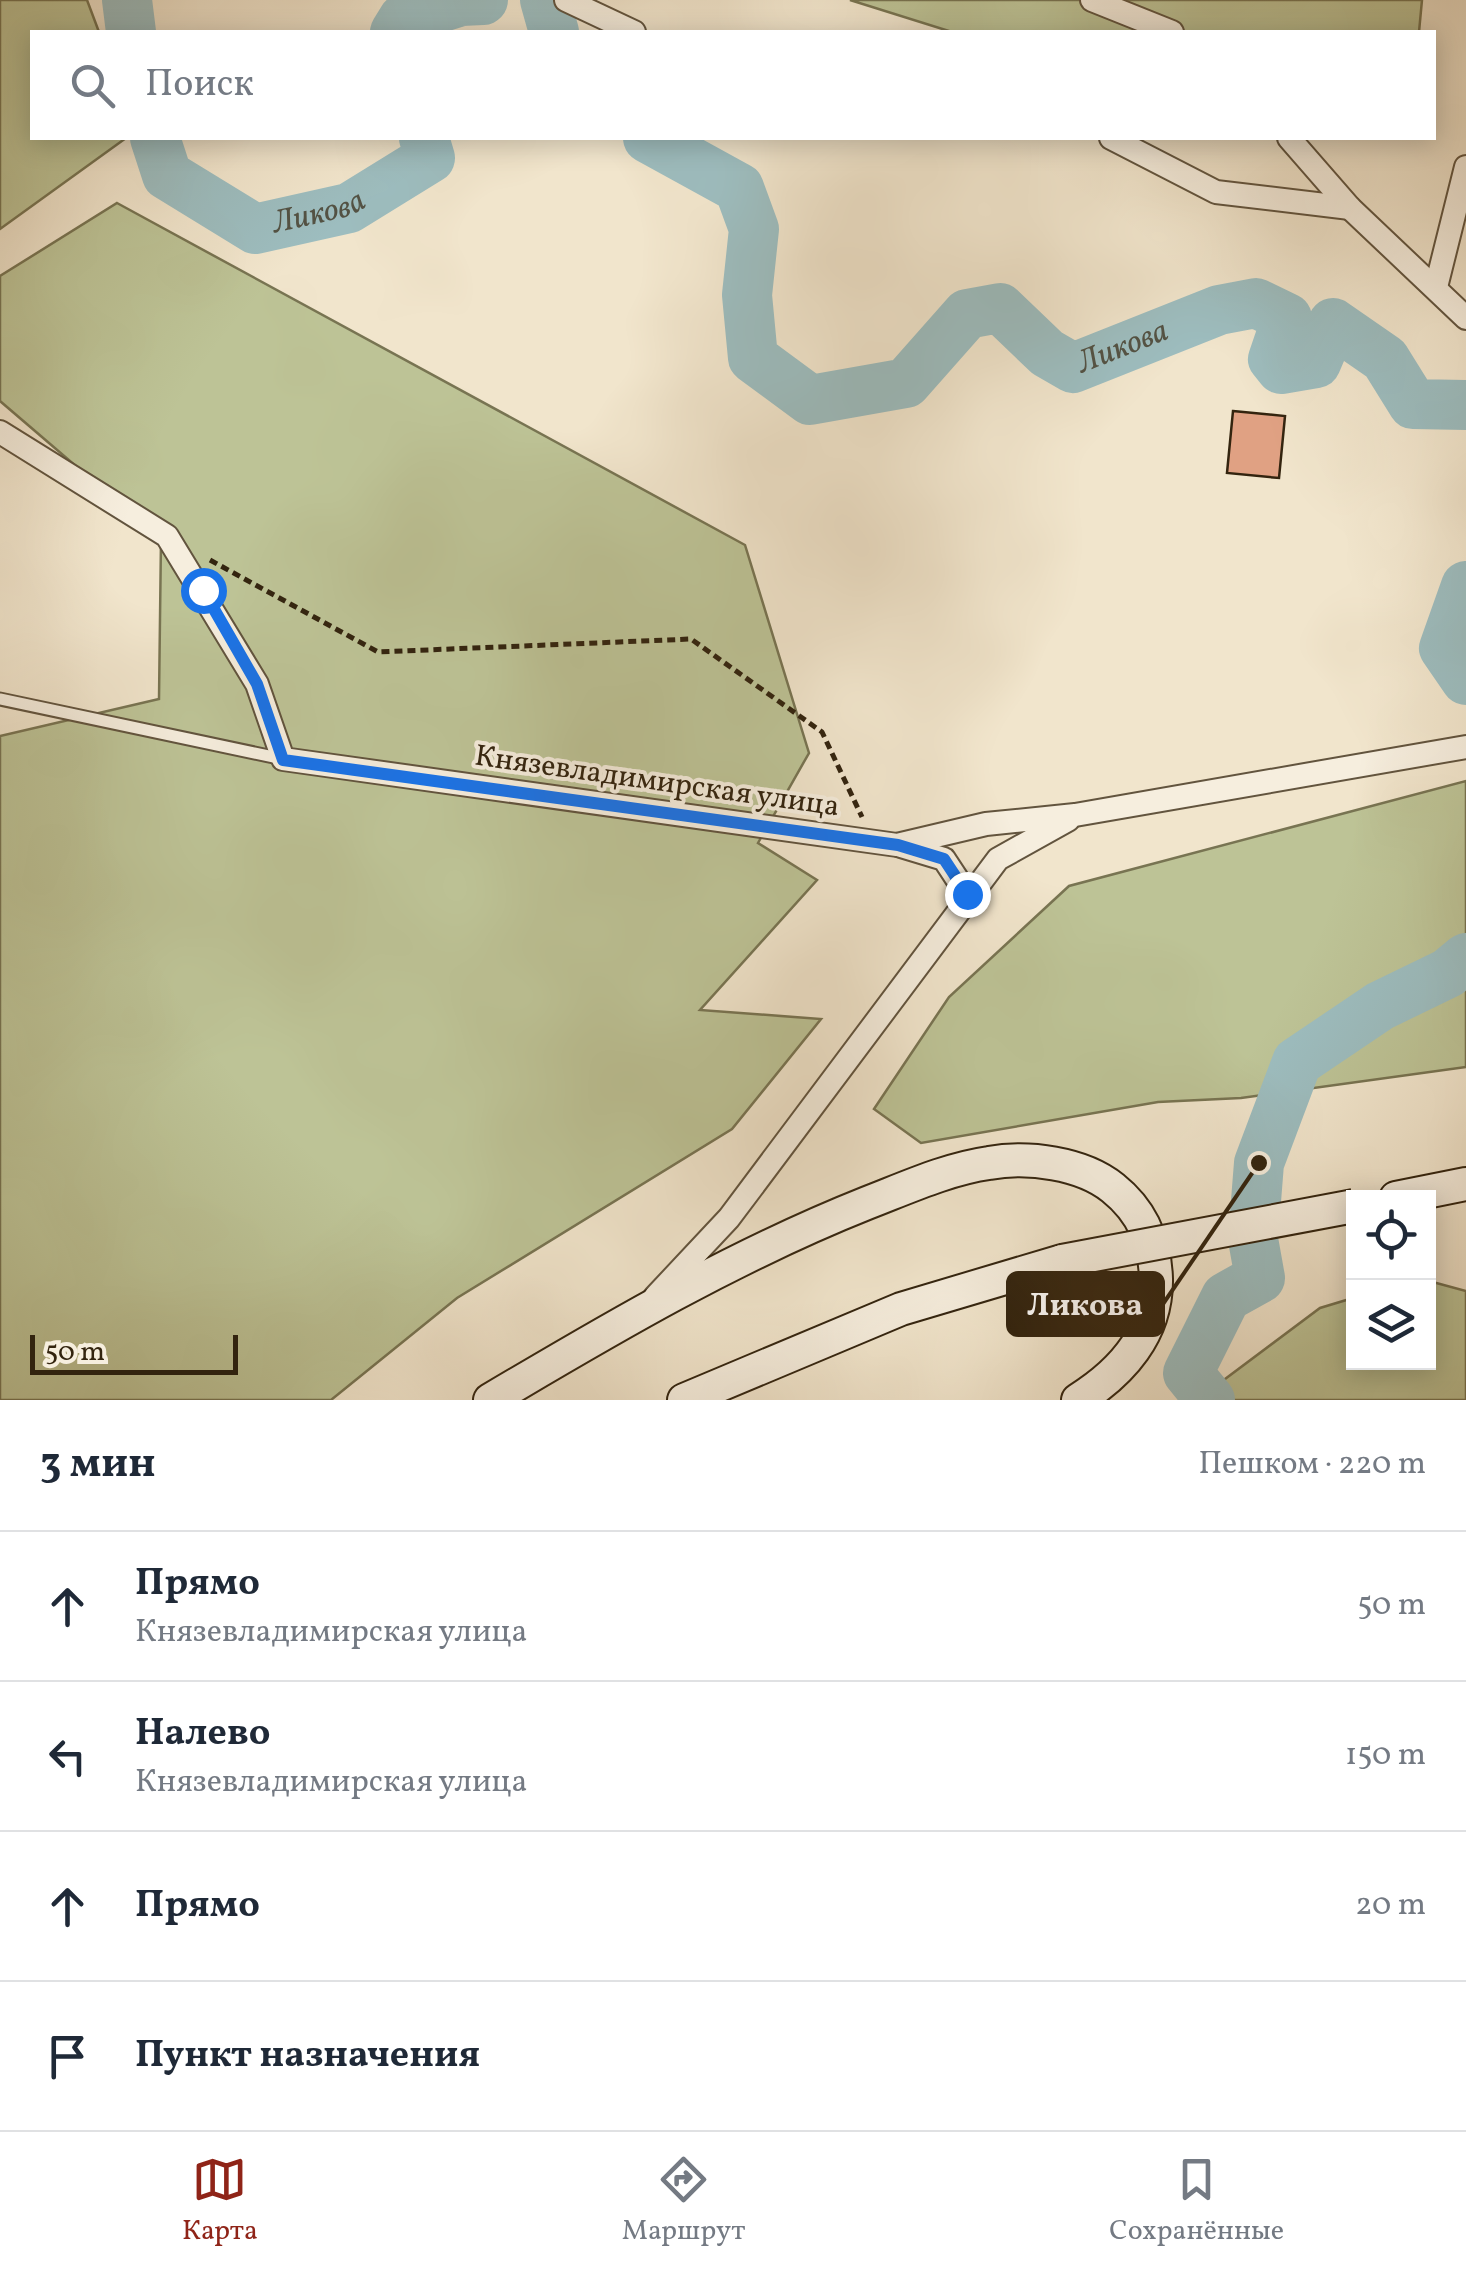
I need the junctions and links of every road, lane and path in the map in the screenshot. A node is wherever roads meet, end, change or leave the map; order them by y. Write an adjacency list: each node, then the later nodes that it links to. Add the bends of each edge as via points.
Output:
1 (566, 0): 3 (street)
2 (1092, 0): 4 (street)
3 (630, 30)
4 (1167, 30)
5 (1114, 140): 8 (street, via 1216,192)
6 (1290, 140): 8 (street)
7 (1466, 166): 9 (street)
8 (1350, 208): 9 (street)
9 (1436, 287): 10 (street)
10 (1466, 318)
11 (0, 432): 12 (street)
12 (167, 536): 15 (street, via 257,684); 17 (path, via 378,652 691,639 822,732)
13 (0, 699): 15 (lane)
14 (1466, 747): 16 (street, Князевладимирская улица)
15 (283, 760): 17 (street, Князевладимирская улица)
16 (1075, 816): 17 (street, Князевладимирская улица, via 986,824); 18 (street, via 998,859)
17 (886, 844): 18 (street, via 944,859)
18 (967, 894): 22 (street, via 728,1218)
19 (1466, 1184): 20 (street)
20 (1436, 1190)
21 (1346, 1208): 24 (street, bridge, via 1062,1261 902,1309)
22 (643, 1310): 23 (street); 25 (street, via 771,1241 922,1182 991,1162 1055,1164 1100,1178 1132,1203 1155,1248 1156,1292 1144,1337 1108,1380)
23 (490, 1400)
24 (684, 1400)
25 (1078, 1400)

